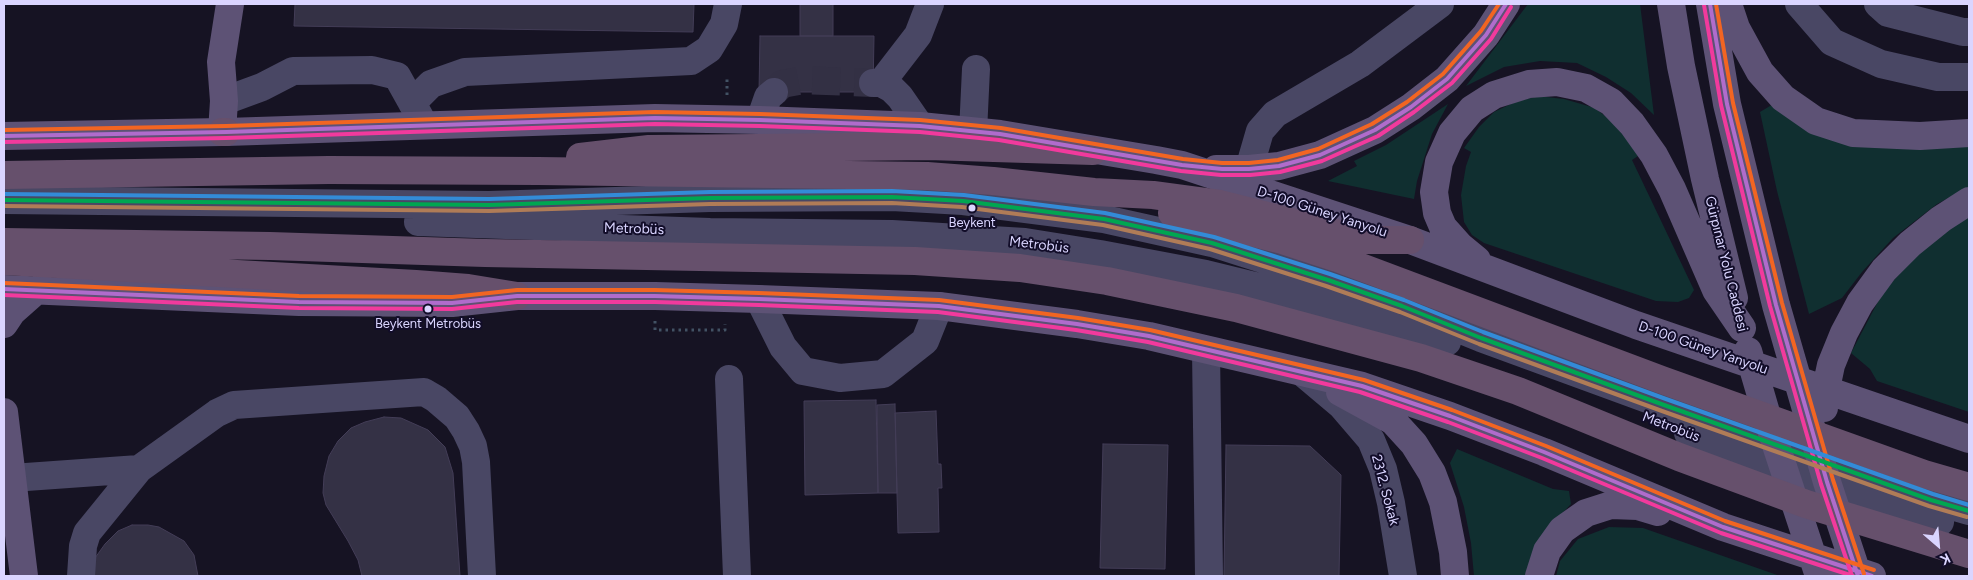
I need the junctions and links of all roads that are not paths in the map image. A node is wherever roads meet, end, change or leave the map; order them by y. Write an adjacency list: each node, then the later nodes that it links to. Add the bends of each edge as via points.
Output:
1 (230, 4): 16 (main road, via 221,62)
2 (241, 4): 16 (main road)
3 (728, 4): 17 (street, via 724,24 709,49 690,61 464,72 431,84)
4 (930, 4): 19 (street, via 918,35 877,83 892,89)
5 (1440, 4): 27 (street, via 1360,64 1275,114 1260,131)
6 (1506, 4): 27 (main road, via 1486,35 1447,79 1376,130 1320,155)
7 (1671, 4): 43 (main road, Gürpınar Yolu Caddesi, via 1705,179)
8 (1710, 4): 52 (main road, via 1743,176 1776,306)
9 (1728, 4): 22 (main road, via 1736,28 1760,72 1783,98 1816,121 1853,133 1920,136)
10 (1799, 4): 14 (street, via 1832,42 1881,64 1938,77)
11 (1878, 4): 12 (street, via 1888,13)
12 (1969, 32)
13 (976, 69): 21 (street)
14 (1969, 77)
15 (774, 92): 18 (street, via 768,97)
16 (224, 101): 17 (street, via 293,71 372,70 397,76); 20 (main road)
17 (418, 114): 18 (main road, D-100 Güney Yanyolu); 20 (main road, D-100 Güney Yanyolu)
18 (760, 120): 19 (main road, D-100 Güney Yanyolu)
19 (920, 126): 21 (main road, D-100 Güney Yanyolu)
20 (224, 132): 23 (main road, D-100 Güney Yanyolu)
21 (973, 132): 24 (main road, D-100 Güney Yanyolu)
22 (1969, 133)
23 (4, 136)
24 (1093, 150): 25 (main road, D-100 Güney Yanyolu); 26 (highway, via 928,146 649,149 591,155)
25 (1182, 166): 27 (main road); 33 (main road, D-100 Güney Yanyolu)
26 (538, 170): 28 (highway); 29 (highway, via 927,176)
27 (1250, 170)
28 (4, 174)
29 (1094, 192): 33 (highway, via 1153,195 1220,204 1363,240); 47 (highway, via 1122,202 1282,240 1379,273)
30 (4, 200): 47 (street, Metrobüs, via 489,205 856,196 963,201 1025,208 1104,219 1221,246 1402,306)
31 (1969, 201): 52 (main road, via 1910,244 1884,270 1860,303 1844,333 1830,365 1824,398)
32 (4, 214): 47 (street, Metrobüs, via 311,218 710,232 892,234 1025,242 1206,274 1394,324 1518,367)
33 (1410, 240): 36 (main road, D-100 Güney Yanyolu)
34 (4, 242): 54 (highway, via 906,261 1020,268 1107,281 1236,308 1385,347 1518,391 1679,457 1806,504)
35 (4, 261): 39 (highway, via 416,284)
36 (1507, 277): 43 (main road, via 1482,264 1443,227 1434,192 1439,162 1452,133 1472,109 1494,95 1530,84 1557,82 1586,88 1611,102 1654,155 1716,290); 49 (main road, D-100 Güney Yanyolu, via 1636,326)
37 (4, 289): 38 (main road)
38 (38, 289): 39 (main road, via 299,302 452,303); 42 (main road)
39 (517, 296): 40 (main road)
40 (759, 299): 41 (main road); 41 (street, via 783,347 803,371 840,378 883,374 925,341)
41 (939, 306): 44 (main road, via 1077,324)
42 (4, 324)
43 (1742, 328): 67 (main road, Gürpınar Yolu Caddesi, via 1772,433)
44 (1206, 350): 45 (main road); 63 (street)
45 (1303, 373): 56 (main road, via 1362,386 1450,416); 64 (street, 2312. Sokak, via 1341,405 1371,440 1383,469 1391,504); 65 (main road, via 1393,421 1414,444 1432,473 1443,502)
46 (729, 379): 62 (street)
47 (1666, 404): 54 (highway); 54 (street, Metrobüs, via 1805,478)
48 (4, 412): 51 (main road)
49 (1969, 439)
50 (138, 469): 51 (street); 60 (street, via 87,533); 61 (street, via 217,413 234,405 424,392 457,417 472,446 476,462)
51 (12, 478): 59 (main road)
52 (1827, 482): 68 (main road)
53 (1969, 487): 54 (highway)
54 (1933, 510): 55 (street, Metrobüs); 57 (street, Metrobüs); 58 (highway)
55 (1969, 511)
56 (1723, 527): 66 (main road, via 1638,506 1611,505 1586,513 1562,530 1547,551); 69 (main road)
57 (1969, 530)
58 (1969, 554)
59 (24, 576)
60 (81, 576)
61 (482, 576)
62 (737, 576)
63 (1209, 576)
64 (1402, 576)
65 (1456, 576)
66 (1539, 576)
67 (1820, 576)
68 (1858, 576)
69 (1872, 576)

